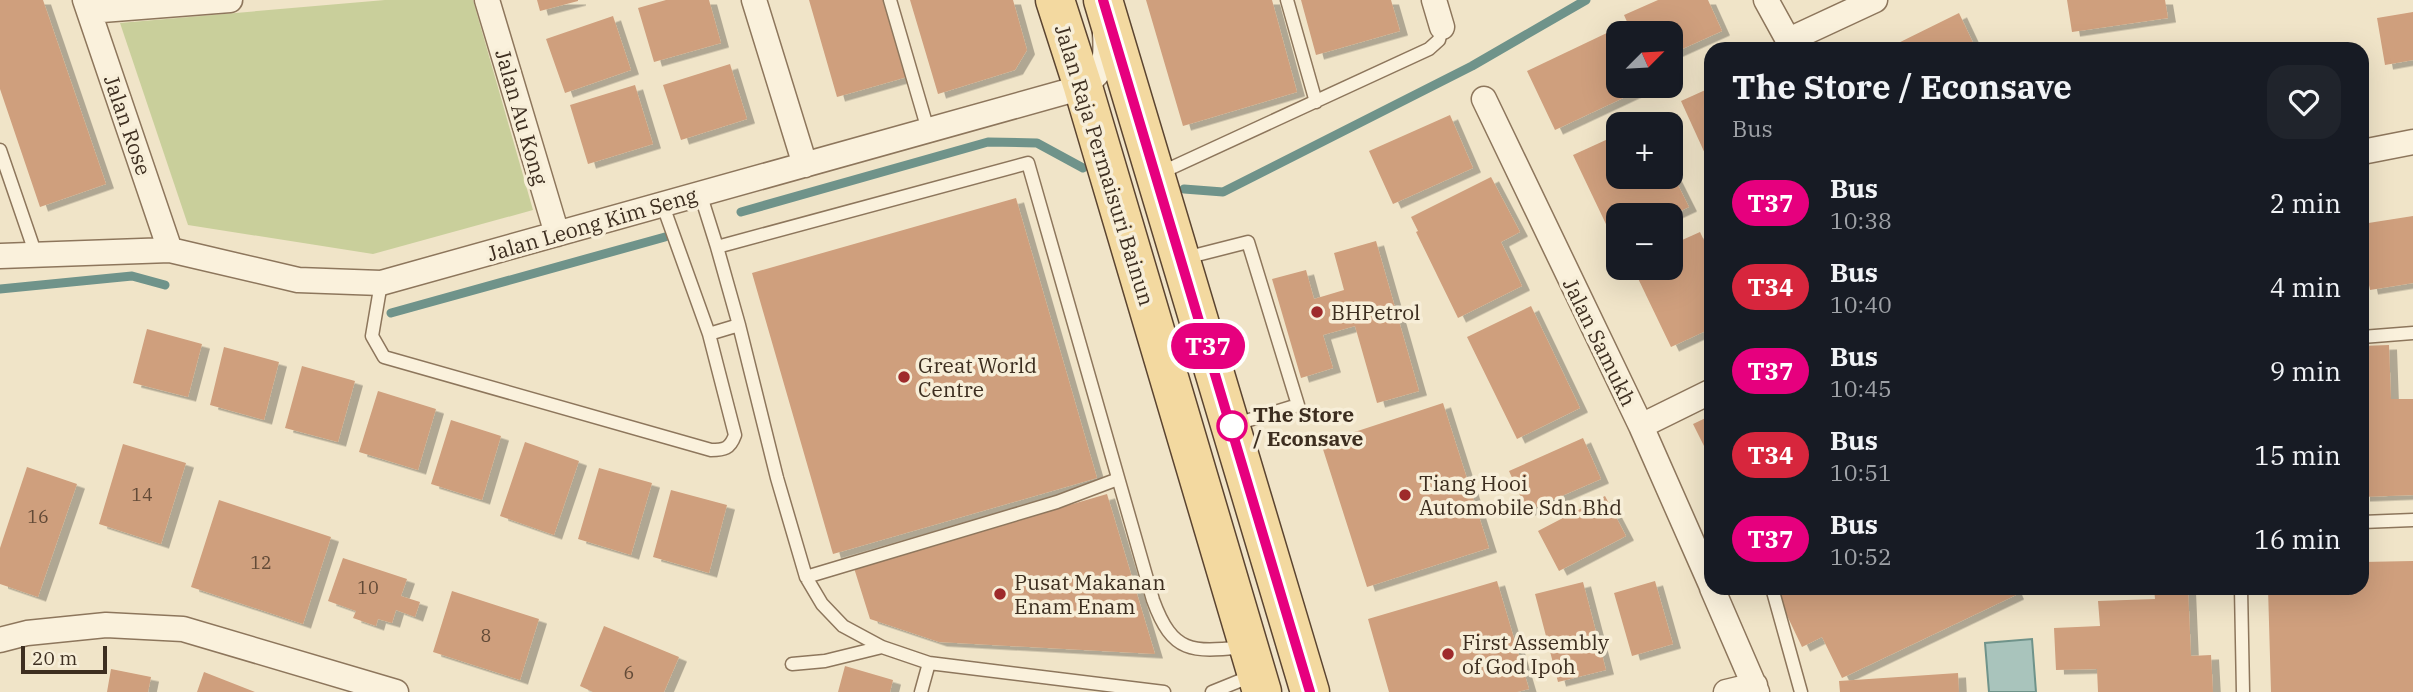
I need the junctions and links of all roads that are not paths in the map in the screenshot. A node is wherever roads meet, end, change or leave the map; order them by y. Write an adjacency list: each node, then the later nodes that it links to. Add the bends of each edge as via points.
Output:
1 (230, 0): 11 (street)
2 (487, 0): 26 (street, Jalan Au Kong)
3 (754, 0): 22 (street)
4 (890, 0): 18 (lane)
5 (1055, 0): 15 (main road, Jalan Raja Permaisuri Bainun)
6 (1287, 0): 17 (lane)
7 (1434, 0): 12 (street)
8 (1766, 0): 13 (street)
9 (1875, 0): 14 (street)
10 (1103, 1): 15 (street, via 1107,55 1102,69); 23 (main road)
11 (87, 5): 28 (street, Jalan Rose)
12 (1441, 27): 17 (lane, via 1439,40 1429,49)
13 (1789, 42)
14 (1797, 42)
15 (1083, 87): 18 (street, Jalan Leong Kim Seng); 52 (main road, Jalan Raja Permaisuri Bainun)
16 (1484, 99): 39 (street, Jalan Samukh)
17 (1316, 102): 23 (lane)
18 (928, 131): 22 (street, Jalan Leong Kim Seng)
19 (2413, 142): 21 (street)
20 (0, 150): 29 (lane)
21 (2369, 151)
22 (805, 165): 24 (street, Jalan Leong Kim Seng)
23 (1156, 175): 31 (main road)
24 (700, 193): 25 (street, Jalan Leong Kim Seng); 27 (lane)
25 (662, 203): 26 (street, Jalan Leong Kim Seng); 35 (lane)
26 (557, 234): 32 (street, Jalan Leong Kim Seng)
27 (718, 247): 33 (lane); 40 (lane, via 1028,163)
28 (170, 250): 29 (street, Jalan Leong Kim Seng); 32 (street, Jalan Leong Kim Seng, via 298,280)
29 (36, 255): 30 (street, Jalan Leong Kim Seng)
30 (0, 256)
31 (1182, 259): 38 (main road); 38 (lane, via 1248,242 1298,405)
32 (381, 283): 35 (lane, via 372,336 384,356 711,450 725,450 735,435)
33 (738, 325): 35 (lane); 44 (lane)
34 (2413, 333): 36 (lane)
35 (709, 334)
36 (2369, 336)
37 (1704, 395): 39 (street)
38 (1232, 425): 59 (main road)
39 (1640, 426): 43 (street, Jalan Samukh)
40 (1118, 480): 44 (lane); 52 (lane, via 1162,625 1178,642)
41 (2413, 520): 42 (lane)
42 (2369, 522)
43 (1704, 570)
44 (806, 577): 49 (lane, via 822,604 843,626)
45 (1715, 595): 54 (street, Jalan Samukh)
46 (1774, 595): 61 (lane)
47 (2241, 595): 62 (lane)
48 (0, 640): 53 (street, via 106,625 183,629)
49 (882, 647): 50 (lane); 51 (lane)
50 (929, 663): 56 (lane); 57 (lane)
51 (792, 664)
52 (1256, 671): 58 (lane)
53 (336, 684): 55 (street)
54 (1756, 688): 60 (street, Jalan Samukh)
55 (396, 692)
56 (921, 692)
57 (1164, 692)
58 (1213, 692)
59 (1310, 692)
60 (1726, 692)
61 (1801, 692)
62 (2243, 692)

